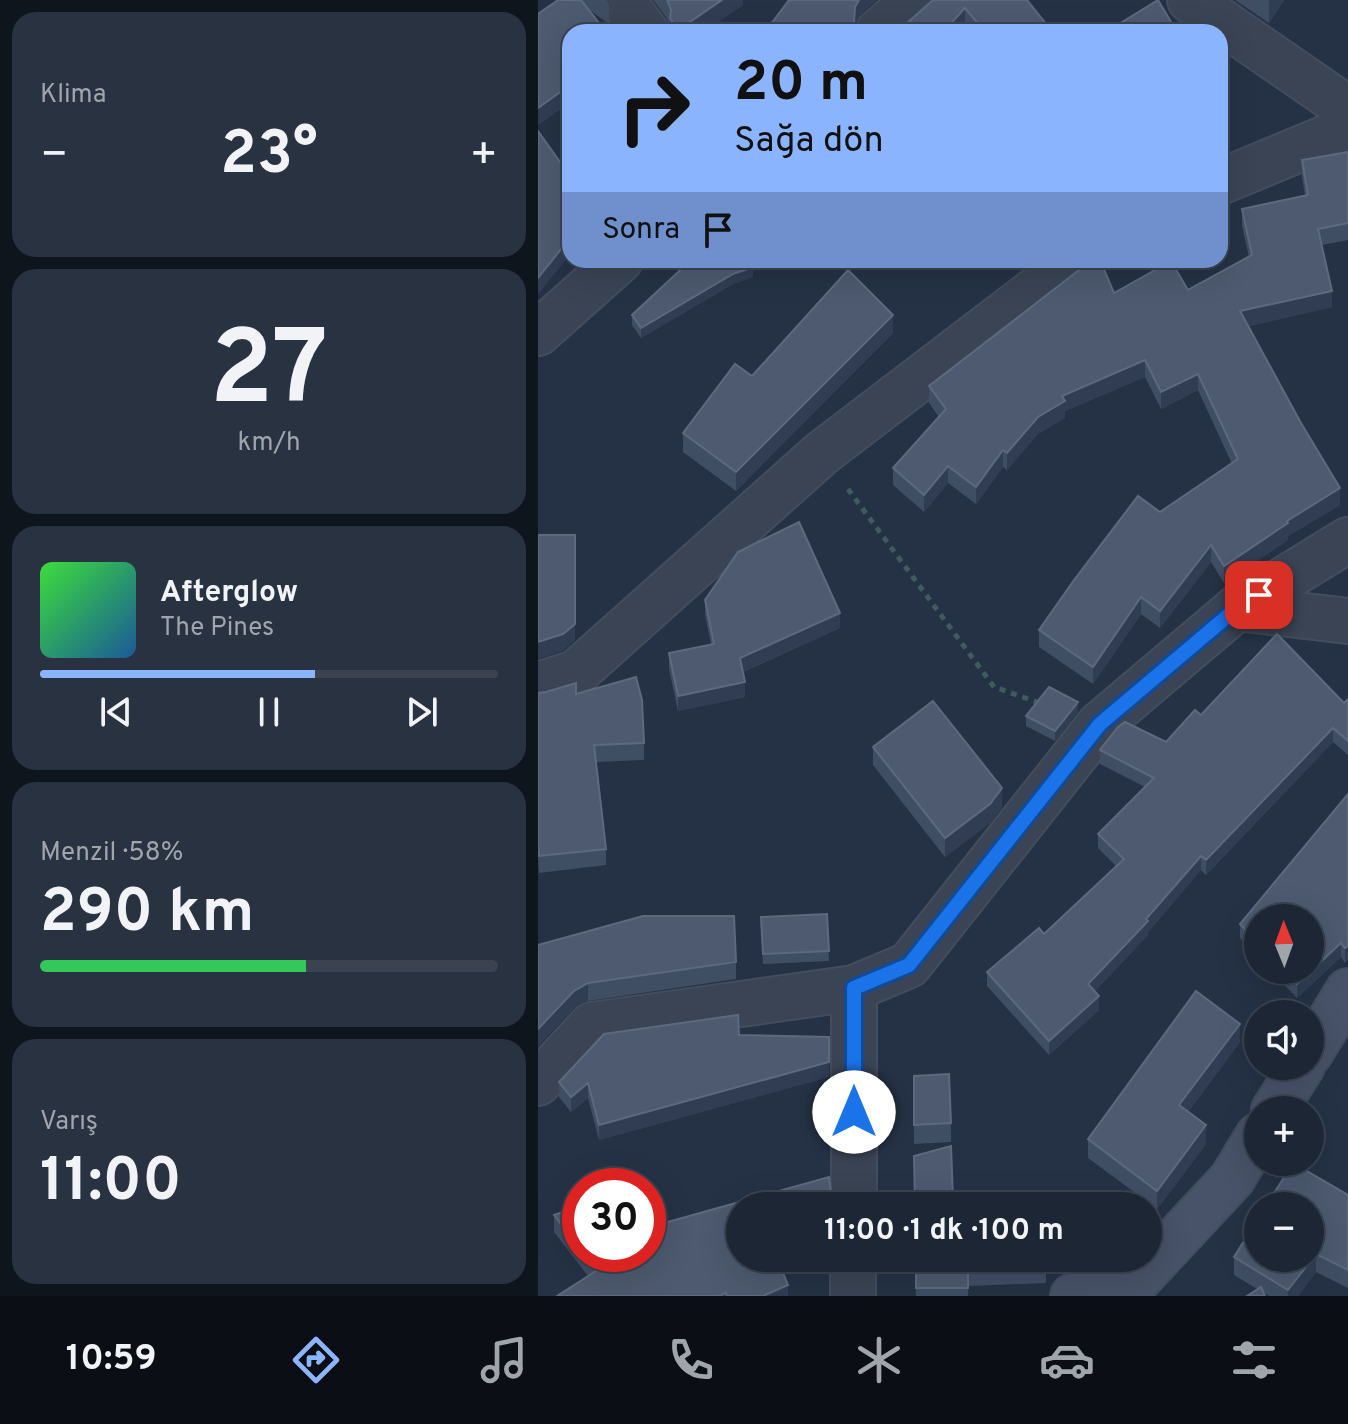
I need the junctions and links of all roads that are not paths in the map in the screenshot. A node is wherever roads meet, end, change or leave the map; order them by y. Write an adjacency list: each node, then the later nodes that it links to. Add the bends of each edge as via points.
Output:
1 (622, 0): 4 (street)
2 (915, 0): 5 (street)
3 (1190, 0): 6 (street)
4 (640, 24)
5 (887, 24)
6 (1225, 24)
7 (1228, 26): 8 (street)
8 (1348, 109)
9 (1348, 129): 10 (street)
10 (1228, 179)
11 (611, 268): 13 (street)
12 (1065, 268): 17 (street, via 822,453 576,673)
13 (538, 333)
14 (1348, 540): 15 (street)
15 (1237, 608): 16 (street); 18 (street, via 1100,724 909,965)
16 (1348, 621)
17 (538, 685)
18 (854, 988): 21 (street, via 592,1025); 23 (street)
19 (1348, 991): 20 (street)
20 (1324, 1030)
21 (538, 1083)
22 (1244, 1159): 26 (street, via 1232,1179 1135,1283)
23 (854, 1192)
24 (853, 1272): 25 (street)
25 (853, 1296)
26 (1073, 1296)

